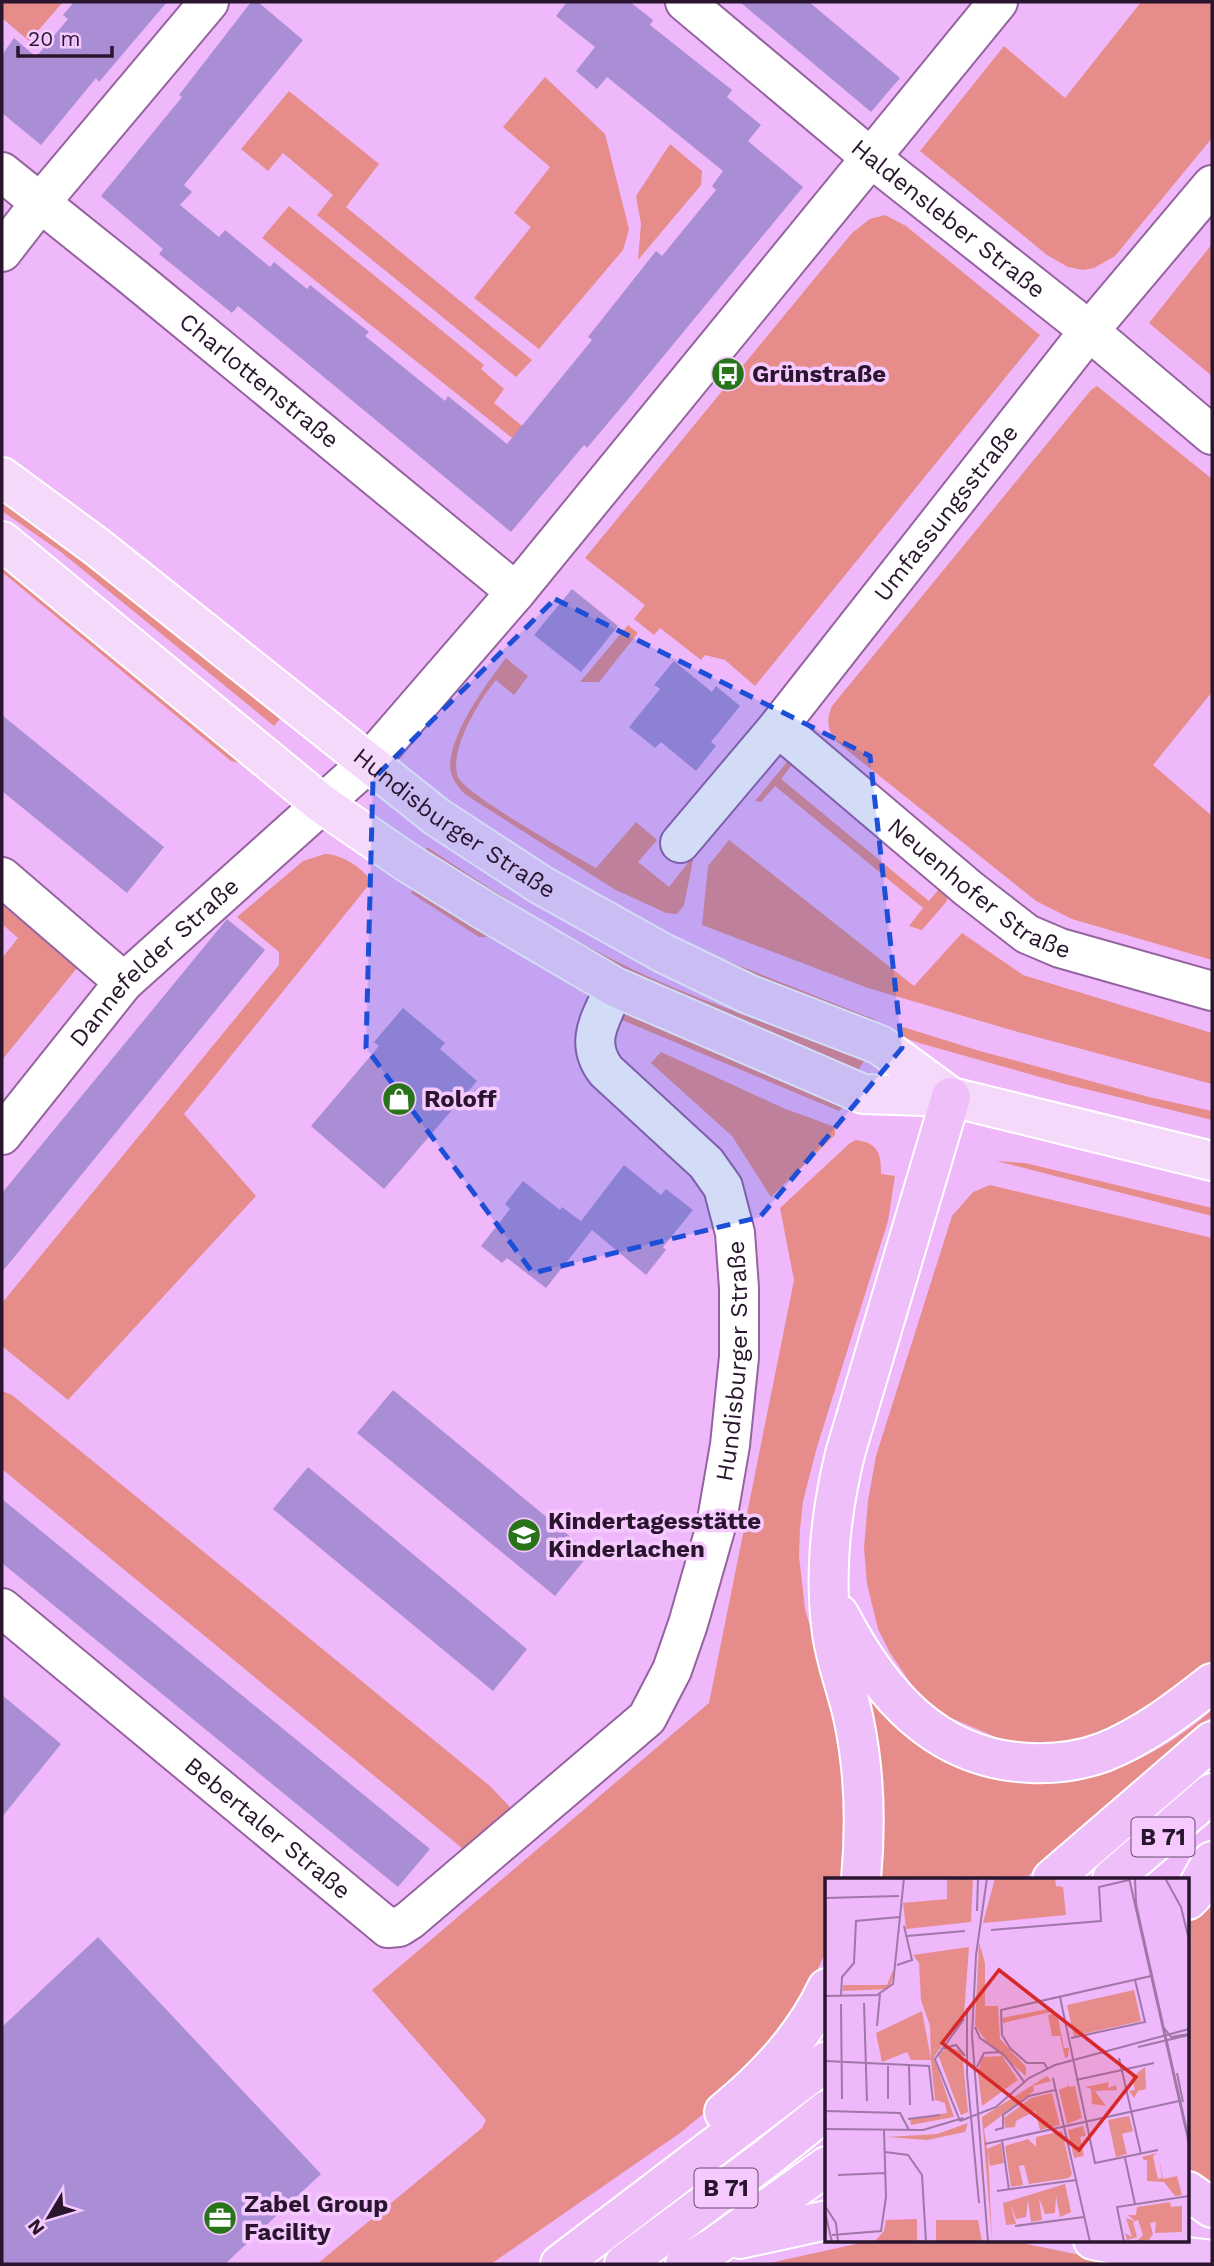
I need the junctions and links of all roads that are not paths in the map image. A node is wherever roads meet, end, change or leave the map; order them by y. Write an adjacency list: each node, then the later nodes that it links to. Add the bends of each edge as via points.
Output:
1 (209, 2): 7 (street)
2 (685, 2): 4 (street, Haldensleber Straße)
3 (998, 2): 4 (street)
4 (870, 157): 9 (street, Haldensleber Straße); 13 (street)
5 (2, 172): 7 (street, Charlottenstraße)
6 (1212, 185): 9 (street, Umfassungsstraße)
7 (40, 203): 8 (street); 13 (street, Charlottenstraße)
8 (2, 252)
9 (1090, 331): 10 (street, Haldensleber Straße); 14 (street, Umfassungsstraße)
10 (1212, 435)
11 (2, 477): 15 (main road, Hundisburger Straße, via 96,546)
12 (2, 541): 16 (main road, Hundisburger Straße)
13 (516, 592): 15 (street)
14 (778, 727): 17 (street, Umfassungsstraße); 21 (street, Neuenhofer Straße, via 1027,934 1060,948)
15 (368, 763): 16 (street); 22 (main road, Hundisburger Straße, via 443,822 541,886 748,994 880,1045)
16 (322, 804): 19 (street, Dannefelder Straße); 20 (main road, Hundisburger Straße, via 405,861)
17 (680, 842)
18 (2, 877): 19 (street)
19 (124, 982): 23 (street, Dannefelder Straße)
20 (615, 987): 22 (main road, Hundisburger Straße, via 863,1094); 30 (street, Hundisburger Straße, via 596,1033 597,1059 706,1163 727,1198 739,1288 735,1405 716,1526 688,1625 661,1695 647,1718)
21 (1212, 991)
22 (951, 1097): 24 (main road, Hundisburger Straße); 25 (highway, via 842,1466 831,1527)
23 (2, 1135)
24 (1212, 1161)
25 (831, 1599): 27 (highway, via 872,1669 909,1713 950,1743 1002,1761 1056,1763 1106,1751 1156,1725); 32 (highway, via 834,1644 860,1753 865,1822)
26 (2, 1608): 30 (street, Bebertaler Straße, via 388,1928 410,1920)
27 (1212, 1683)
28 (1212, 1741): 33 (highway, B 71)
29 (1212, 1793): 34 (highway, B 71)
30 (537, 1814)
31 (1212, 1860): 35 (highway); 36 (highway)
32 (860, 1878)
33 (1053, 1878)
34 (1113, 1878)
35 (1189, 1878)
36 (1190, 1898)
37 (825, 1991): 42 (highway, via 780,2058 729,2108 673,2152)
38 (825, 2063): 42 (highway, B 71)
39 (825, 2112): 49 (highway, B 71)
40 (825, 2167): 46 (highway)
41 (1190, 2192): 43 (highway)
42 (640, 2205): 48 (highway, B 71)
43 (1212, 2208)
44 (825, 2220): 46 (highway, via 758,2234)
45 (1103, 2242): 47 (highway)
46 (699, 2255)
47 (1212, 2260)
48 (560, 2264)
49 (624, 2264)

